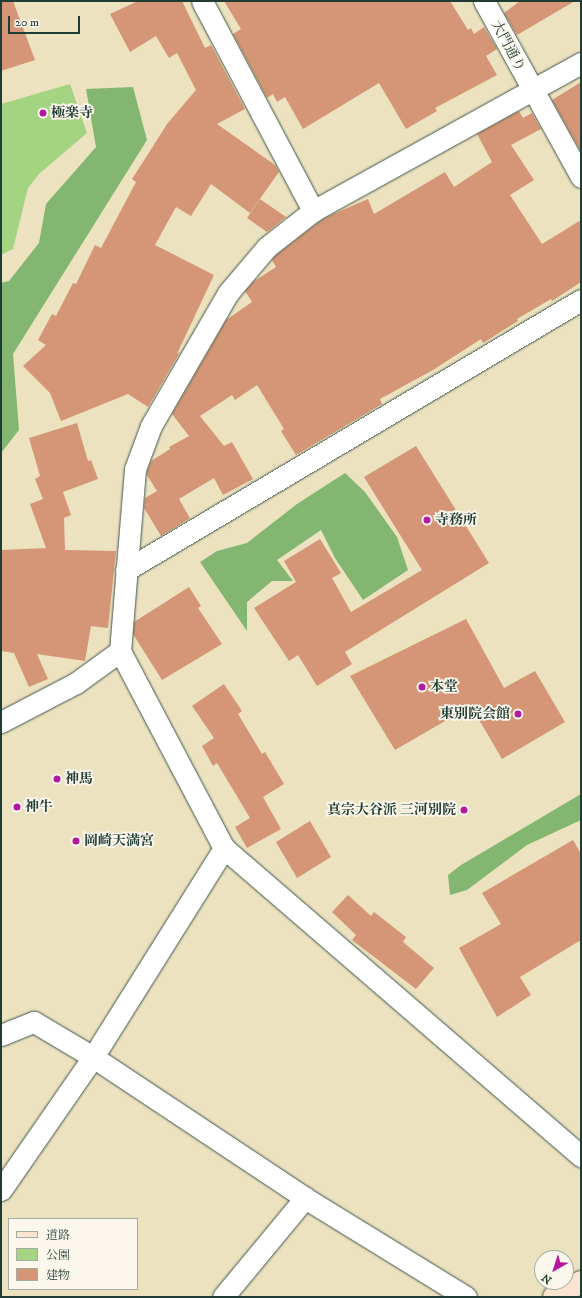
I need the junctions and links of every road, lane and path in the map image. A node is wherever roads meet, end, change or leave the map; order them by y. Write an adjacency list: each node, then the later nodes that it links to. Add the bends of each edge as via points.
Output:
1 (202, 1): 6 (street)
2 (484, 1): 4 (street, 大門通り)
3 (581, 63): 4 (street)
4 (532, 90): 5 (street, 大門通り); 6 (street)
5 (581, 177)
6 (314, 211): 8 (street, via 267,246 228,293 151,426 136,469)
7 (581, 300): 8 (street)
8 (126, 570): 9 (street)
9 (120, 651): 10 (street, via 76,683); 11 (street)
10 (1, 722)
11 (224, 848): 13 (street); 14 (street)
12 (1, 1035): 13 (street, via 34,1022)
13 (93, 1057): 15 (street); 16 (street)
14 (581, 1156)
15 (1, 1190)
16 (305, 1198): 18 (street); 19 (street)
17 (581, 1282): 20 (street)
18 (223, 1297)
19 (466, 1297)
20 (554, 1297)

